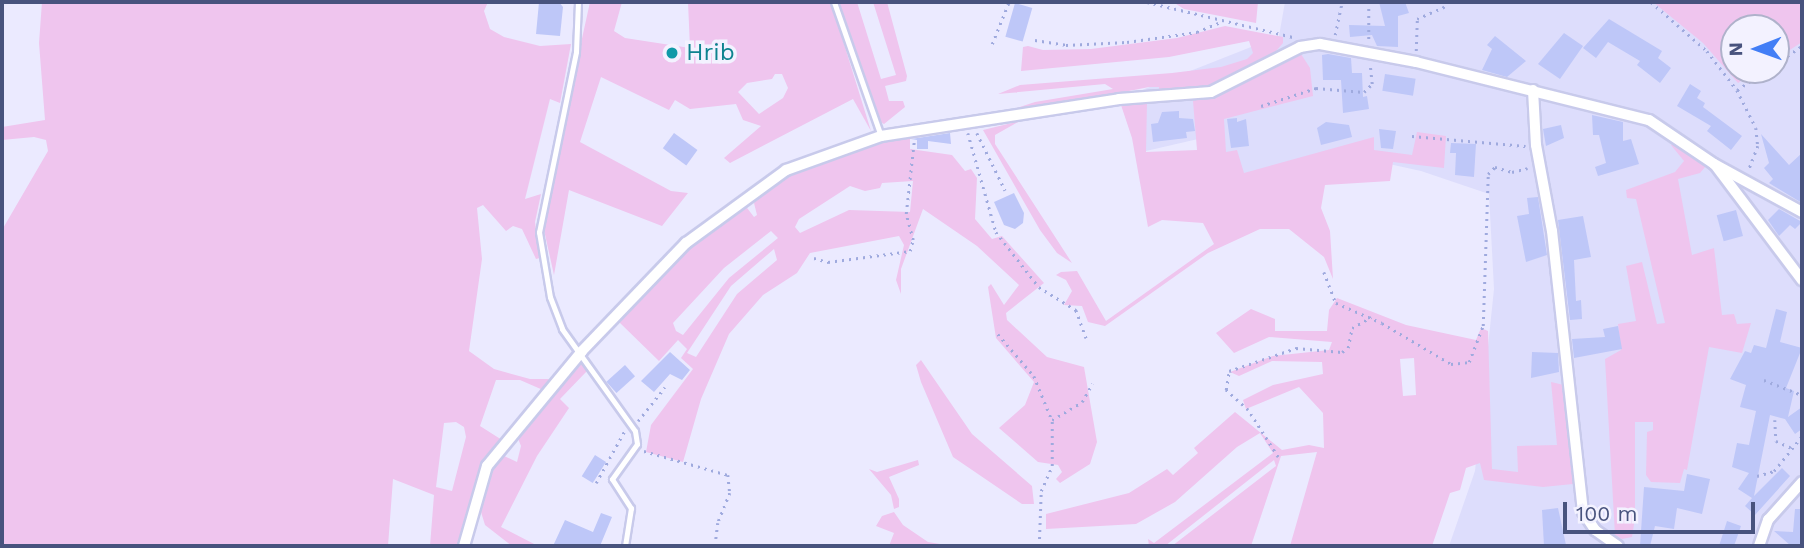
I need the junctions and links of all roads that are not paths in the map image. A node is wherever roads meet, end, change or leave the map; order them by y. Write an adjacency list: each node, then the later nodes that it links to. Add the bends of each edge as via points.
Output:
1 (578, 2): 8 (lane, via 576,51 538,221 550,297 562,329)
2 (834, 2): 4 (lane)
3 (1533, 90): 4 (street, via 1333,45 1300,47 1211,92 1119,99); 5 (street, via 1650,120); 12 (street, via 1583,512 1595,530)
4 (880, 136): 8 (street, via 762,183 686,243)
5 (1714, 164): 6 (street); 7 (street)
6 (1802, 212)
7 (1802, 280)
8 (582, 351): 10 (street, via 487,466); 11 (lane, via 631,423 637,444 612,480 631,508)
9 (1802, 482): 13 (street, via 1768,520)
10 (464, 546)
11 (625, 546)
12 (1619, 546)
13 (1759, 546)

